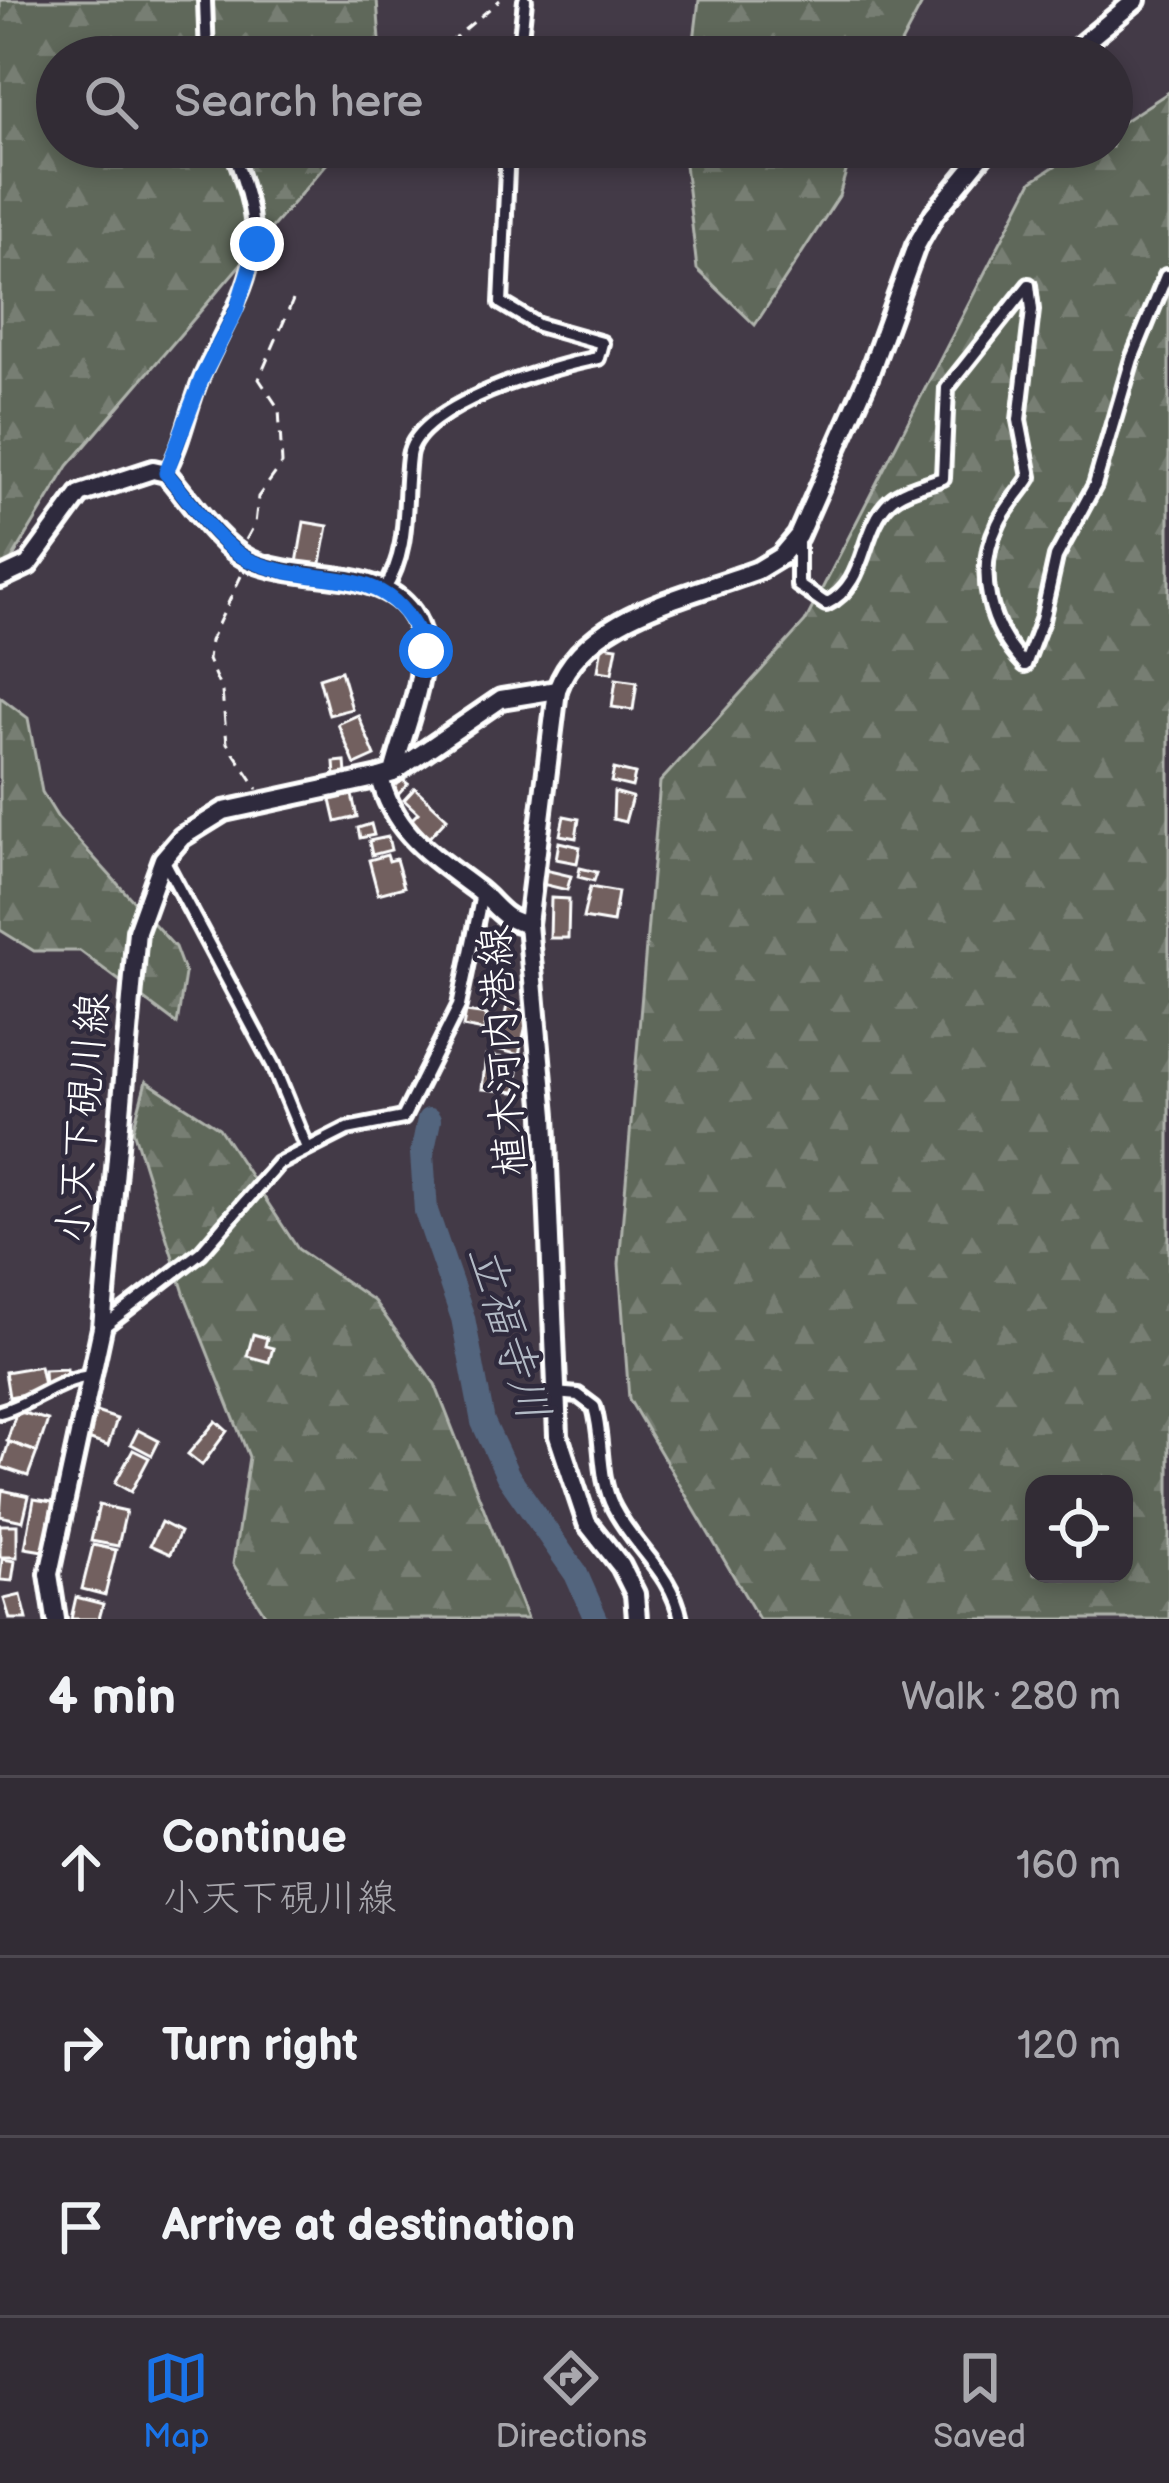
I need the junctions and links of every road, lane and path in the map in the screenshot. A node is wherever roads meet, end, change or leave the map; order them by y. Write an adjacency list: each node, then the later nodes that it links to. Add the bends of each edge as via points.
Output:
1 (205, 0): 5 (street)
2 (500, 0): 6 (path)
3 (526, 0): 7 (street)
4 (1136, 0): 8 (main road)
5 (206, 36)
6 (457, 36)
7 (522, 36)
8 (1092, 36)
9 (238, 168): 14 (street, via 254,213 254,267)
10 (507, 168): 19 (street, via 501,303 538,325 602,343 598,358 471,400 422,428 409,451 404,540)
11 (972, 168): 15 (main road, 植木河内港線, via 916,246)
12 (1166, 275): 15 (street, via 1095,485 1056,557 1025,665 1005,644 986,576 999,520 1030,477 1019,420 1029,285 947,388 943,478 883,508 855,577 826,604 798,585)
13 (293, 300): 16 (path, via 259,379 279,409 282,464)
14 (166, 473): 16 (main road); 18 (main road, via 80,494 28,565)
15 (798, 536): 20 (main road, 植木河内港線, via 758,570 600,632 569,662)
16 (236, 550): 19 (main road, via 249,560)
17 (241, 576): 22 (path, via 208,661 222,692 227,743)
18 (0, 578)
19 (384, 591): 21 (main road, via 404,608 426,651 424,680)
20 (557, 690): 21 (main road, via 501,698); 25 (main road, 植木河内港線)
21 (386, 775): 22 (main road, 小天下硯川線); 24 (main road, via 419,849)
22 (264, 801): 23 (main road, 小天下硯川線, via 206,820)
23 (164, 860): 26 (street, via 273,1065); 27 (main road, 小天下硯川線, via 136,932)
24 (482, 894): 25 (main road, via 502,916); 26 (street, via 459,1006 407,1112)
25 (528, 924): 29 (main road, 植木河内港線)
26 (307, 1148): 27 (street, via 278,1164 202,1252)
27 (102, 1328): 28 (main road, 小天下硯川線)
28 (92, 1376): 30 (street, via 71,1377); 31 (main road, 小天下硯川線, via 49,1574)
29 (555, 1393): 32 (main road, 植木河内港線, via 558,1436 587,1523 621,1566); 33 (street, via 594,1407 614,1509 675,1590)
30 (0, 1412)
31 (56, 1619)
32 (637, 1619)
33 (681, 1619)

